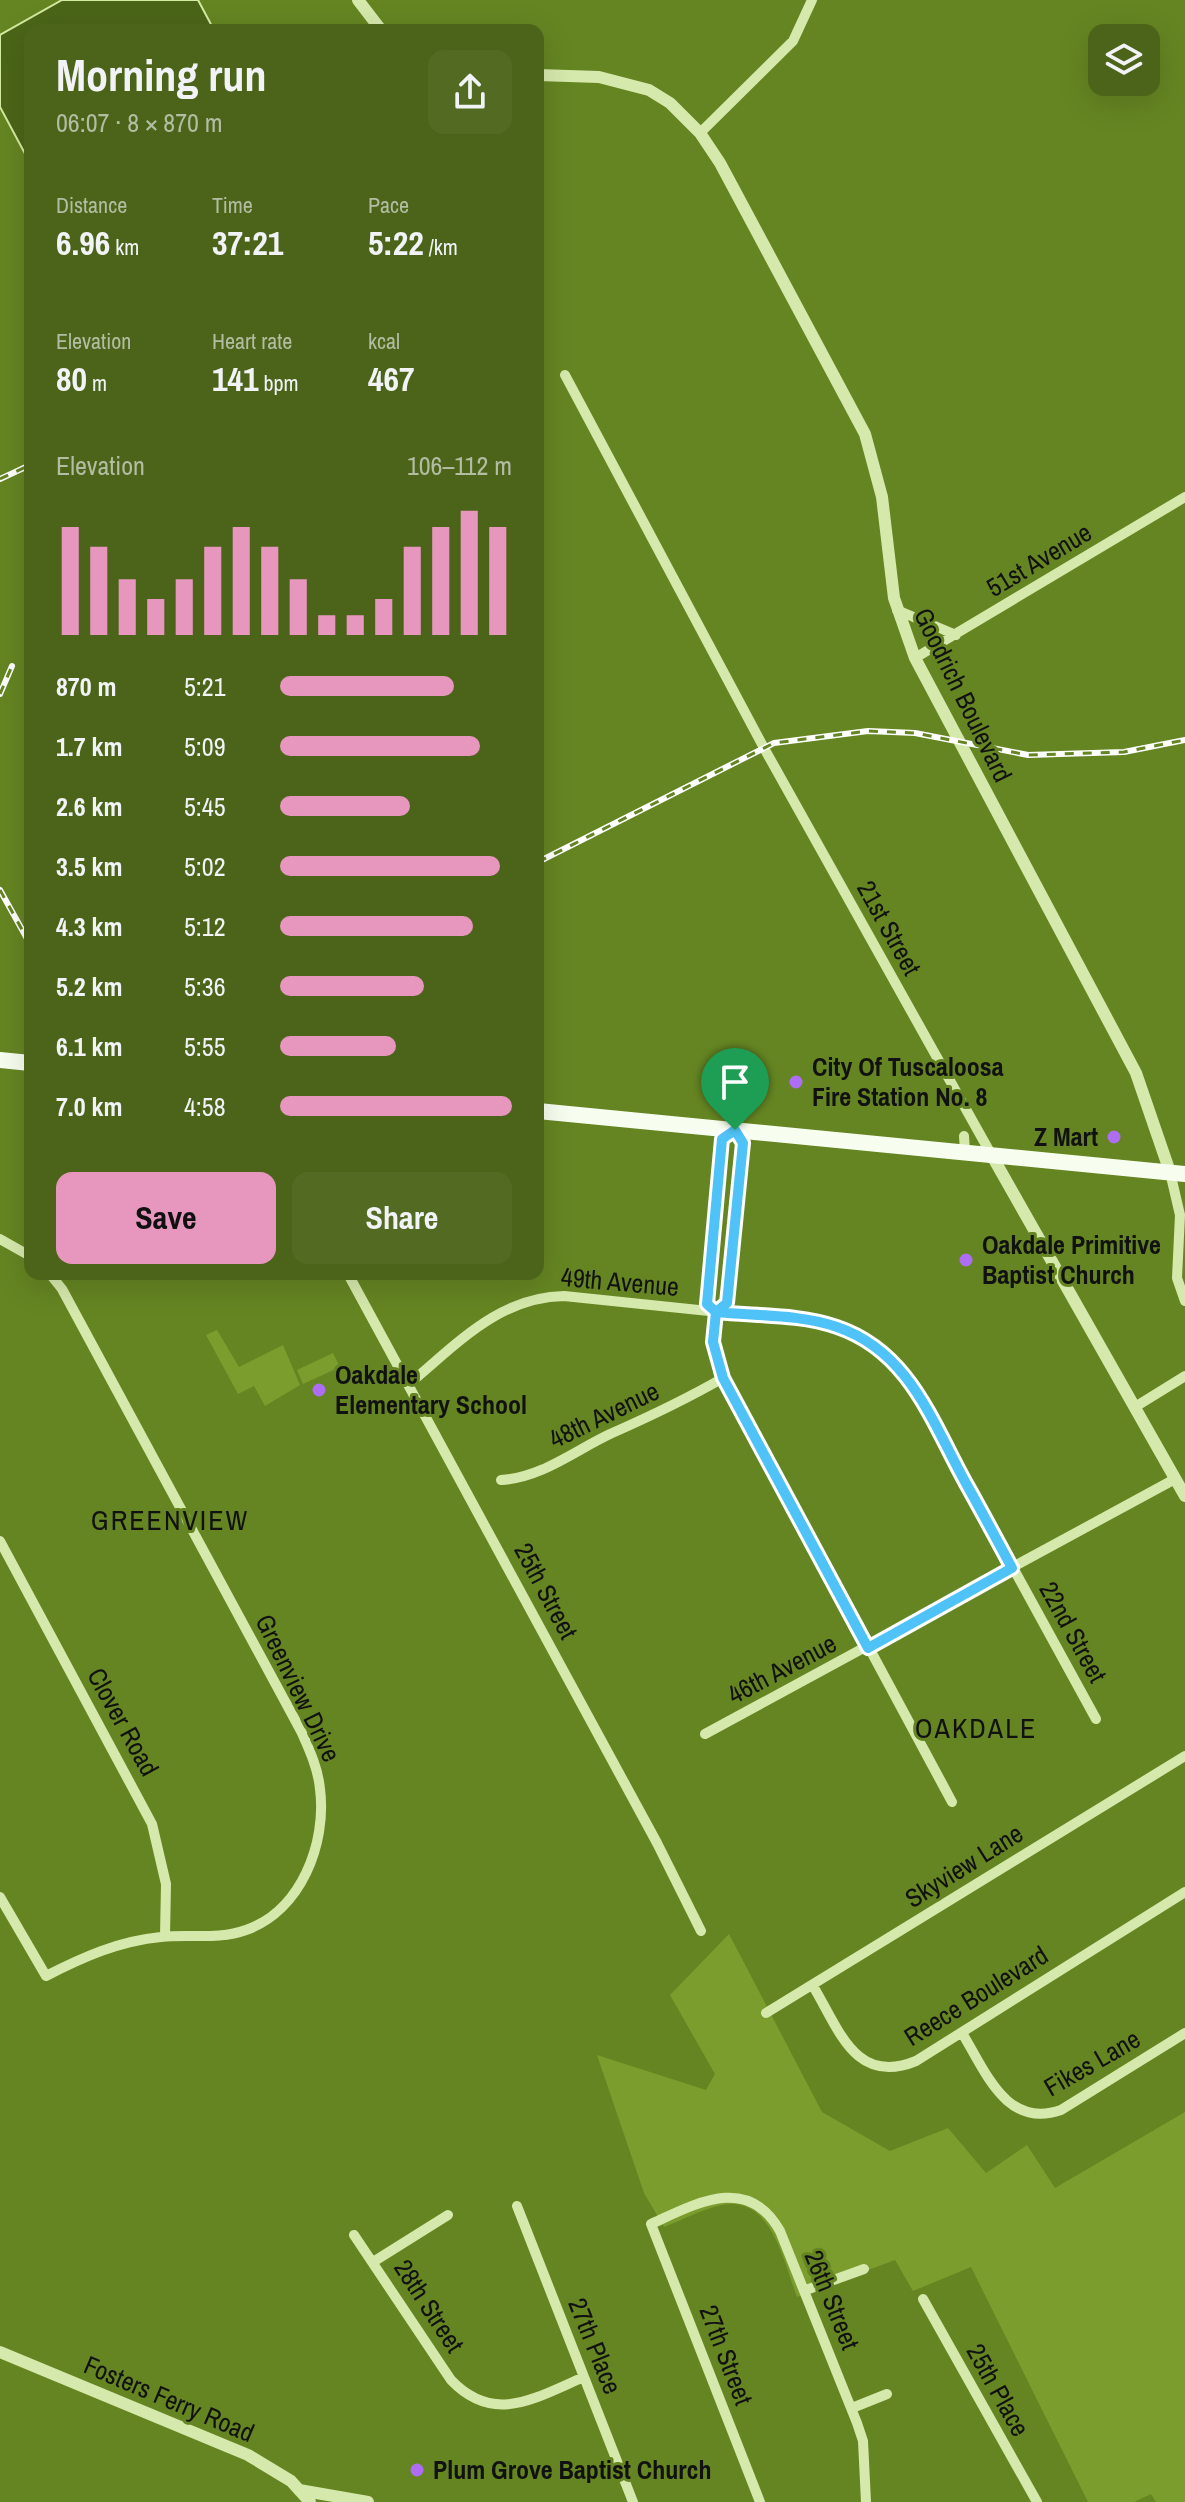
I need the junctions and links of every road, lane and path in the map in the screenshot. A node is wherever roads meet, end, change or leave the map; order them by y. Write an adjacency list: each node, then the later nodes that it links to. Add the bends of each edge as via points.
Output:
1 (358, 0): 3 (street)
2 (812, 0): 5 (street, via 785,50)
3 (376, 24)
4 (544, 75): 5 (street, Goodrich Boulevard, via 599,77 649,90)
5 (700, 133): 8 (street, Goodrich Boulevard, via 865,434 882,497)
6 (565, 375): 15 (street, 21st Street, via 764,748)
7 (1185, 497): 9 (street, 51st Avenue)
8 (897, 610): 9 (street); 10 (street, Goodrich Boulevard)
9 (956, 635): 10 (street, 51st Avenue)
10 (915, 658): 16 (street, Goodrich Boulevard, via 1136,1073)
11 (0, 1060): 12 (main road)
12 (24, 1062)
13 (544, 1112): 14 (main road)
14 (735, 1130): 15 (main road, via 964,1144); 22 (street, via 743,1141 727,1303); 22 (street, via 722,1139 707,1289 707,1304)
15 (991, 1154): 16 (main road); 27 (street, 21st Street)
16 (1178, 1173): 21 (street, via 1177,1278)
17 (0, 1239): 18 (street)
18 (24, 1253)
19 (54, 1280): 41 (street, Greenview Drive, via 301,1731 321,1790 318,1840 299,1886 284,1906 242,1932)
20 (351, 1280): 26 (street, 25th Street)
21 (1185, 1301)
22 (716, 1312): 23 (street, 49th Avenue, via 825,1323 861,1337); 25 (street, via 713,1342); 26 (street, 49th Avenue, via 564,1296 526,1300 491,1317)
23 (892, 1360): 32 (street, 22nd Street, via 929,1411)
24 (1185, 1376): 27 (street)
25 (723, 1378): 29 (street, 48th Avenue, via 525,1479); 33 (street)
26 (410, 1383): 40 (street, 25th Street)
27 (1135, 1407): 28 (street, 21st Street)
28 (1175, 1479): 30 (street, 21st Street); 32 (street, 46th Avenue)
29 (501, 1480)
30 (1185, 1496)
31 (0, 1541): 41 (street, Clover Road, via 152,1824 166,1884)
32 (1012, 1568): 33 (street, 46th Avenue); 34 (street, 22nd Street)
33 (868, 1648): 35 (street, 46th Avenue); 37 (street)
34 (1096, 1719)
35 (705, 1734)
36 (1185, 1756): 42 (street, Skyview Lane)
37 (952, 1802)
38 (1185, 1892): 44 (street, Reece Boulevard)
39 (0, 1897): 41 (street, Greenview Drive, via 46,1976 117,1945)
40 (701, 1931)
41 (165, 1936)
42 (813, 1986): 43 (street, Skyview Lane); 44 (street, Reece Boulevard, via 855,2055 868,2065 899,2068)
43 (766, 2013)
44 (962, 2033): 45 (street, Fikes Lane, via 1010,2105 1042,2116 1061,2110)
45 (1185, 2033)
46 (517, 2206): 55 (street, 27th Place)
47 (448, 2215): 50 (street)
48 (651, 2224): 52 (street, 26th Street, via 719,2198 744,2199 766,2211 780,2231); 63 (street, 27th Street)
49 (354, 2235): 50 (street, 28th Street)
50 (373, 2262): 55 (street, 28th Street, via 451,2380 470,2398 508,2405)
51 (864, 2269): 52 (street)
52 (806, 2290): 57 (street, 26th Street)
53 (923, 2299): 65 (street, 25th Place)
54 (0, 2352): 58 (street, Fosters Ferry Road, via 237,2450)
55 (584, 2377): 62 (street, 27th Place)
56 (887, 2394): 57 (street)
57 (852, 2408): 64 (street, 26th Street, via 863,2441)
58 (299, 2490): 59 (street); 60 (street, Fosters Ferry Road)
59 (342, 2500): 61 (street)
60 (310, 2502)
61 (368, 2502)
62 (633, 2502)
63 (760, 2502)
64 (866, 2502)
65 (1037, 2502)

